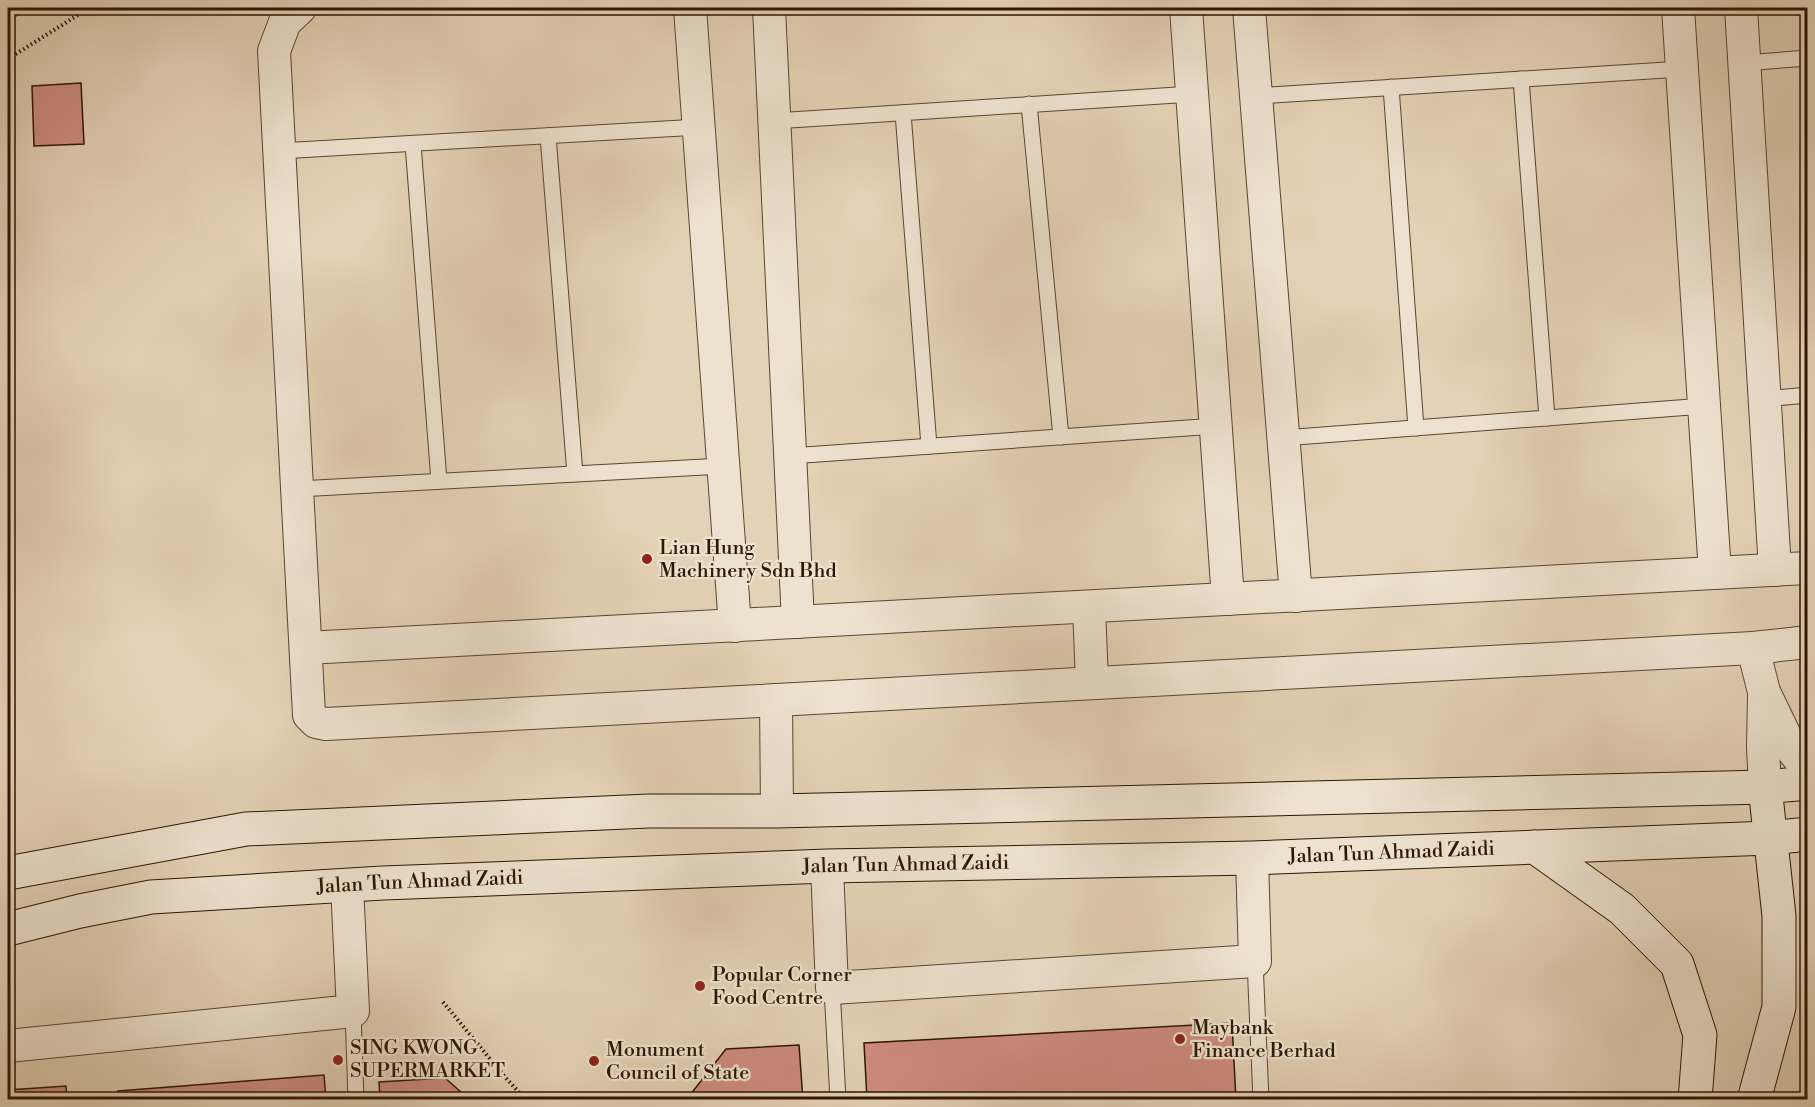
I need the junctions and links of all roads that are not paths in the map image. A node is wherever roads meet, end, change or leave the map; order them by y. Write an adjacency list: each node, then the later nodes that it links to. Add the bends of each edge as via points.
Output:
1 (300, 8): 21 (street, via 285,22 274,51)
2 (690, 8): 18 (street)
3 (769, 8): 17 (street)
4 (1186, 8): 13 (street)
5 (1249, 8): 14 (street)
6 (1678, 8): 10 (street)
7 (1741, 8): 9 (street)
8 (1808, 58): 9 (lane)
9 (1744, 63): 23 (street)
10 (1682, 69): 11 (lane); 24 (street)
11 (1521, 79): 12 (lane); 25 (lane)
12 (1391, 87): 14 (lane); 27 (lane)
13 (1192, 94): 15 (lane); 26 (street)
14 (1256, 96): 29 (street)
15 (1029, 104): 16 (lane); 28 (lane)
16 (903, 113): 17 (lane); 30 (lane)
17 (775, 121): 31 (street)
18 (699, 127): 19 (lane); 32 (street)
19 (548, 136): 20 (lane); 33 (lane)
20 (413, 144): 21 (lane); 34 (lane)
21 (279, 151): 35 (street)
22 (1808, 395): 23 (lane)
23 (1765, 399): 37 (street)
24 (1704, 406): 25 (lane); 38 (street)
25 (1546, 418): 27 (lane)
26 (1216, 426): 28 (lane); 40 (street)
27 (1416, 428): 29 (lane)
28 (1061, 437): 30 (lane)
29 (1283, 438): 39 (street)
30 (929, 446): 31 (lane)
31 (790, 456): 42 (street)
32 (723, 466): 33 (lane); 43 (street)
33 (575, 474): 34 (lane)
34 (440, 481): 35 (lane)
35 (298, 489): 45 (street)
36 (1808, 568): 37 (street)
37 (1775, 570): 38 (street)
38 (1716, 573): 39 (street)
39 (1296, 596): 40 (street)
40 (1228, 599): 41 (street)
41 (1089, 607): 42 (street); 47 (street)
42 (798, 622): 43 (street)
43 (735, 626): 45 (street)
44 (1808, 642): 46 (street)
45 (306, 648): 49 (street, via 309,715 326,724)
46 (1753, 648): 47 (street); 48 (street)
47 (1092, 683): 49 (street)
48 (1764, 692): 50 (street, via 1791,748); 52 (street)
49 (776, 700): 53 (street)
50 (1808, 770)
51 (1808, 783): 52 (street)
52 (1765, 787): 53 (street); 55 (street)
53 (777, 811): 59 (street, via 650,811 246,829)
54 (1808, 834): 55 (street, Jalan Tun Ahmad Zaidi)
55 (1769, 838): 56 (street, Jalan Tun Ahmad Zaidi); 70 (street, via 1779,915 1779,1007)
56 (1535, 847): 57 (street, Jalan Tun Ahmad Zaidi); 69 (street, via 1622,909 1677,964 1700,1035)
57 (1251, 858): 58 (street, Jalan Tun Ahmad Zaidi); 62 (street)
58 (827, 866): 60 (street, Jalan Tun Ahmad Zaidi); 63 (street)
59 (8, 873)
60 (347, 885): 61 (street, Jalan Tun Ahmad Zaidi, via 151,897); 64 (street)
61 (8, 929)
62 (1256, 961): 63 (street); 68 (lane)
63 (832, 988): 67 (lane)
64 (352, 1011): 65 (street); 66 (lane)
65 (8, 1046)
66 (356, 1100)
67 (838, 1100)
68 (1262, 1100)
69 (1695, 1100)
70 (1754, 1100)

